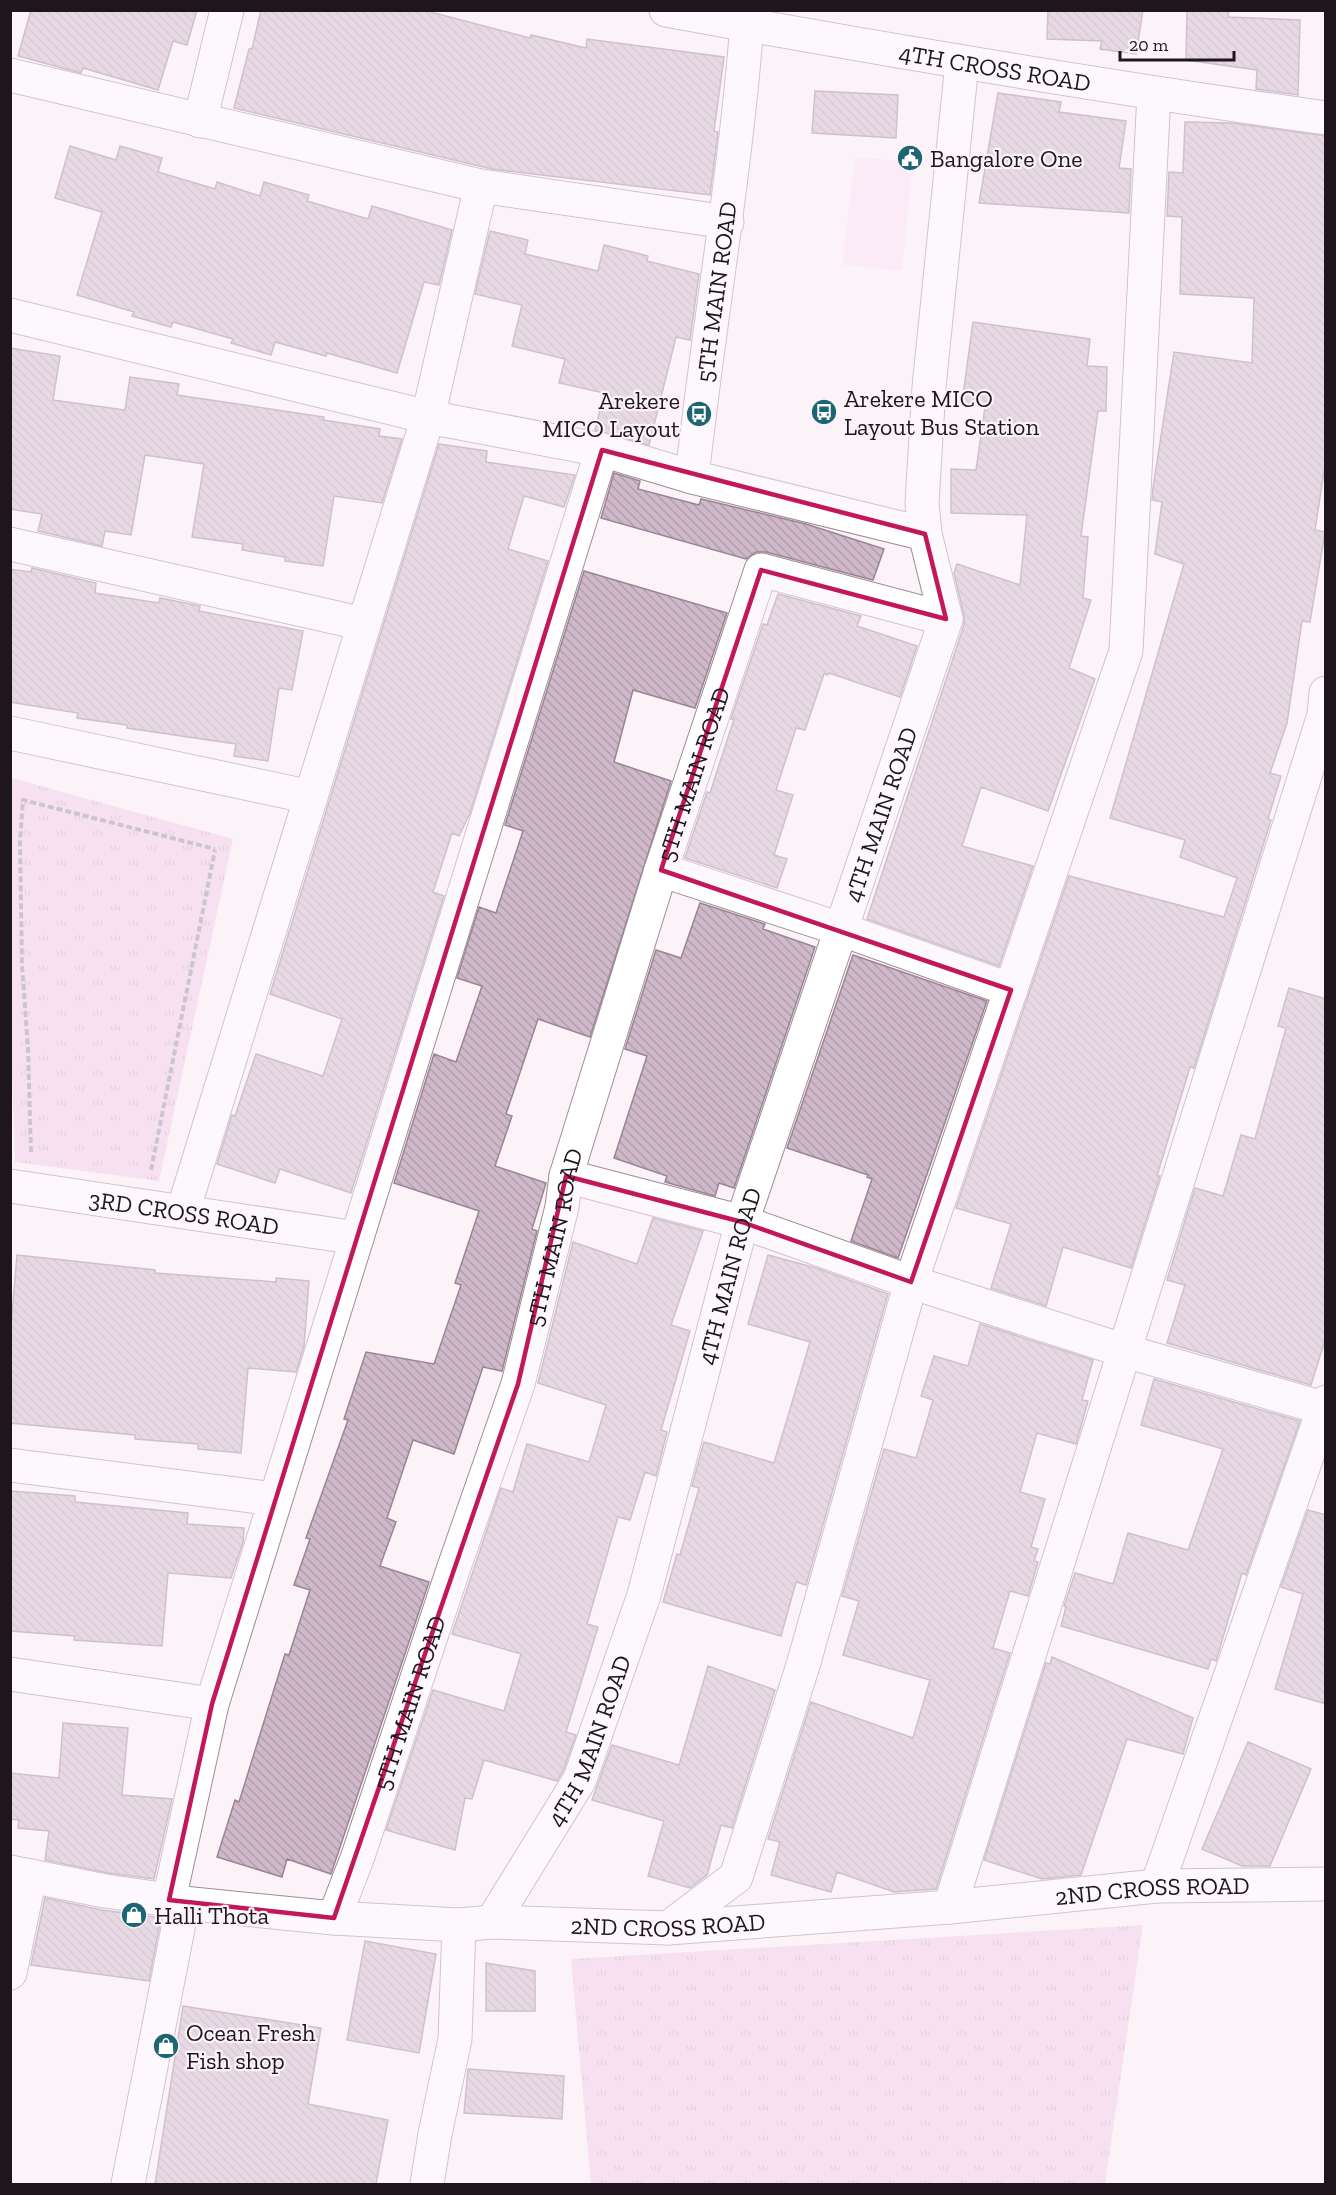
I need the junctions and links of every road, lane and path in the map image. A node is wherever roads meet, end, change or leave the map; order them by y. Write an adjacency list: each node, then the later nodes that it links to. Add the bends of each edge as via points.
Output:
1 (227, 10): 8 (street)
2 (666, 10): 3 (street, 4TH CROSS ROAD)
3 (748, 18): 4 (street, 4TH CROSS ROAD); 10 (street, 5TH MAIN ROAD)
4 (962, 63): 6 (street, 4TH CROSS ROAD); 15 (street, via 929,387 922,502)
5 (10, 75): 8 (street)
6 (1154, 93): 7 (street, 4TH CROSS ROAD); 24 (street, via 1126,651)
7 (1326, 117)
8 (200, 121): 9 (street)
9 (481, 186): 10 (street); 12 (street)
10 (727, 222): 14 (street, 5TH MAIN ROAD)
11 (10, 315): 12 (street)
12 (428, 417): 13 (street); 18 (street)
13 (602, 450): 14 (street); 31 (street)
14 (692, 477): 15 (street)
15 (924, 534): 17 (street)
16 (10, 544): 18 (street)
17 (946, 619): 22 (street, 5TH MAIN ROAD, via 761,570); 23 (street, 4TH MAIN ROAD)
18 (364, 624): 21 (street)
19 (1326, 693): 33 (street, via 1324,715)
20 (10, 733): 21 (street)
21 (311, 797): 29 (street)
22 (661, 870): 23 (street); 27 (street, 5TH MAIN ROAD)
23 (840, 929): 24 (street); 30 (street, 4TH MAIN ROAD)
24 (1011, 990): 32 (street)
25 (41, 1154): 26 (path, via 30,1152 22,942 23,800 215,849)
26 (150, 1170)
27 (566, 1176): 30 (street); 44 (street, 5TH MAIN ROAD, via 562,1207 518,1384)
28 (10, 1186): 29 (street, 3RD CROSS ROAD)
29 (183, 1211): 31 (street, 3RD CROSS ROAD)
30 (742, 1222): 32 (street); 45 (street, 4TH MAIN ROAD, via 644,1595 580,1779)
31 (357, 1238): 36 (street)
32 (911, 1281): 33 (street); 47 (street, via 804,1662 736,1877)
33 (1125, 1351): 34 (street); 43 (street)
34 (1324, 1405): 41 (street)
35 (10, 1465): 36 (street)
36 (275, 1499): 38 (street)
37 (10, 1674): 38 (street)
38 (212, 1704): 42 (street)
39 (20, 1874): 42 (street, 2ND CROSS ROAD); 48 (street)
40 (1326, 1884): 41 (street, 2ND CROSS ROAD)
41 (1157, 1886): 43 (street, 2ND CROSS ROAD)
42 (176, 1901): 44 (street, 2ND CROSS ROAD); 49 (street)
43 (950, 1907): 47 (street, 2ND CROSS ROAD)
44 (334, 1918): 46 (street, 2ND CROSS ROAD)
45 (492, 1922): 46 (street, 2ND CROSS ROAD); 47 (street, 2ND CROSS ROAD)
46 (459, 1925): 50 (street, via 455,2039)
47 (668, 1928)
48 (10, 1973)
49 (128, 2184)
50 (427, 2184)

